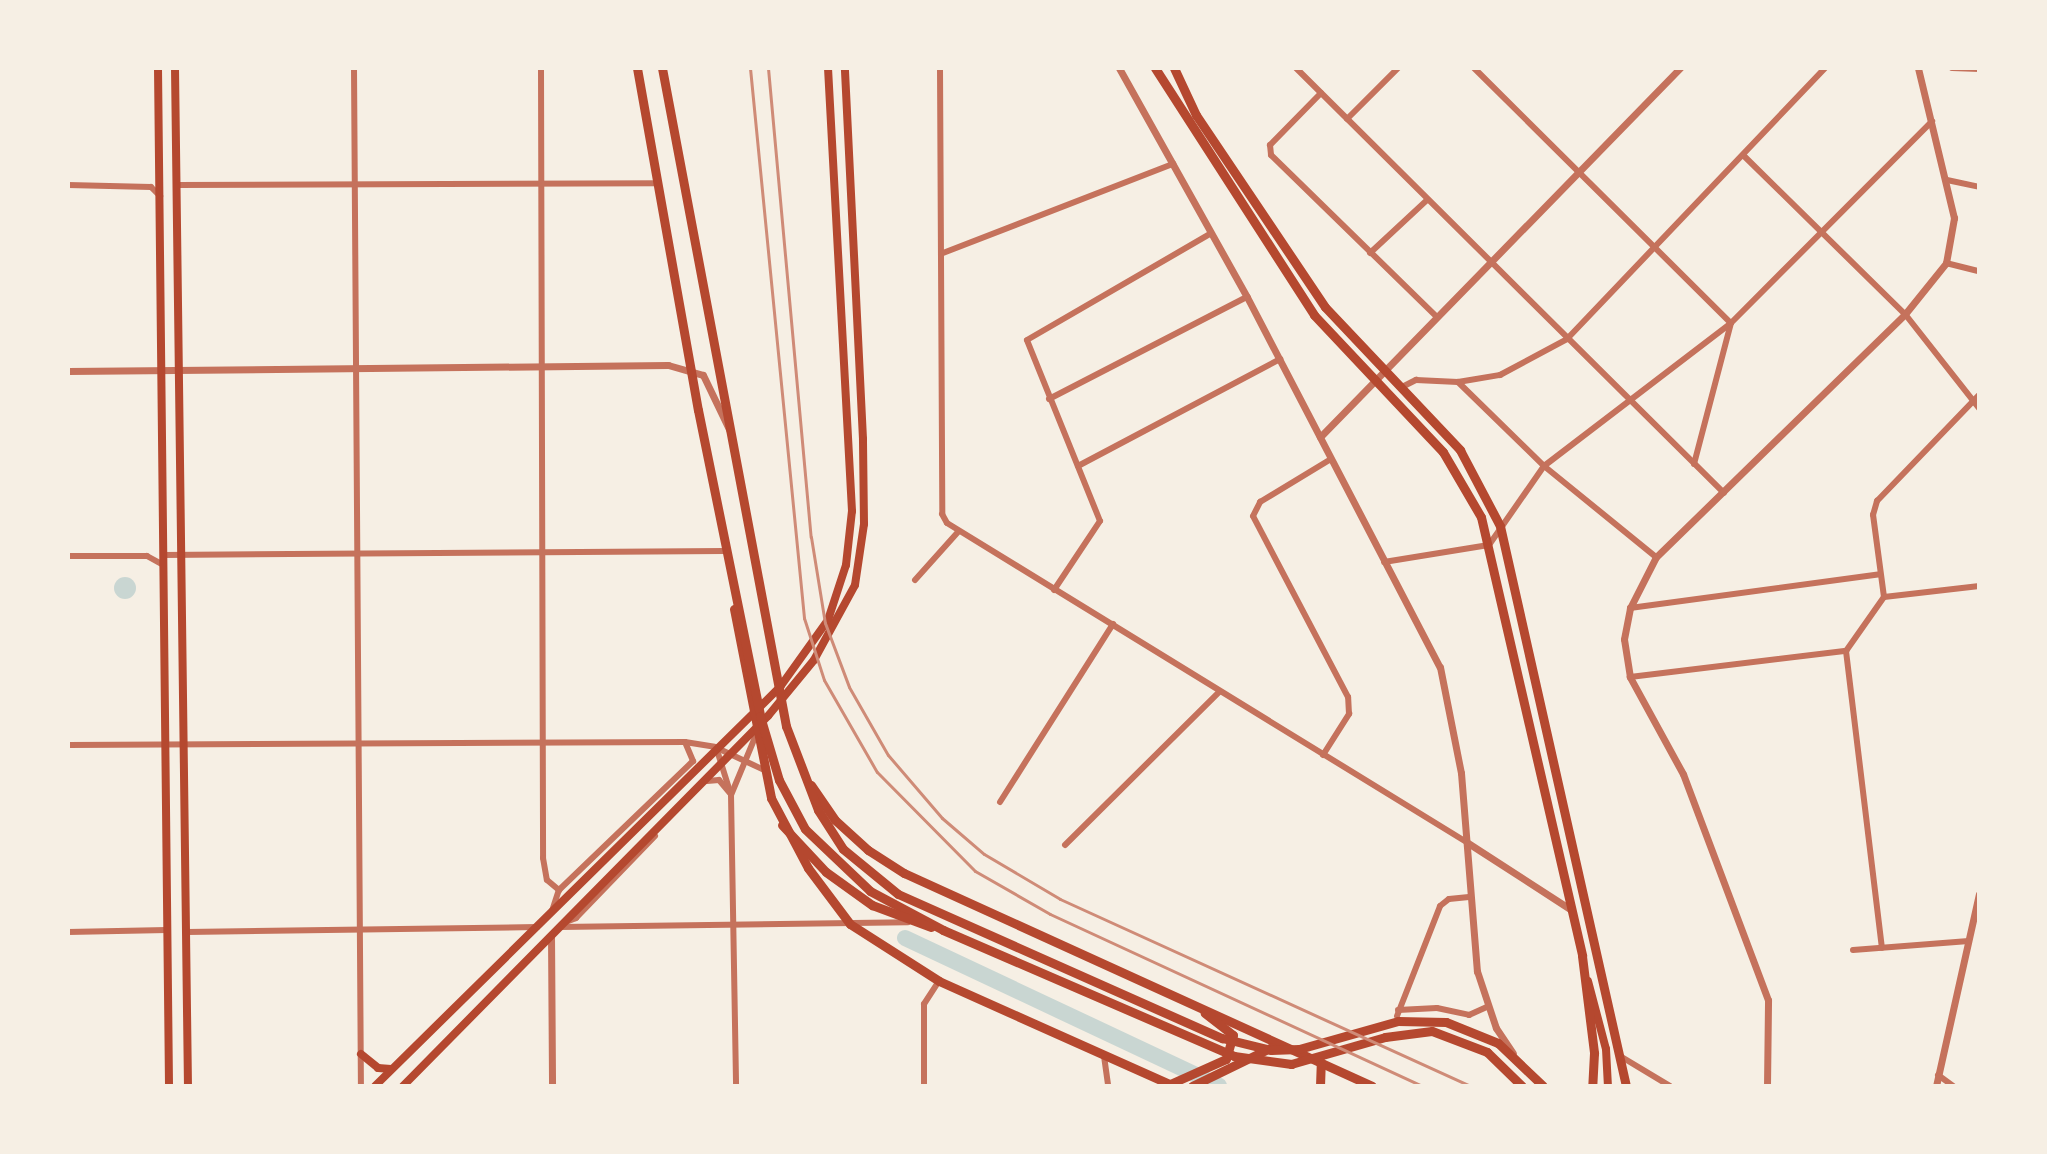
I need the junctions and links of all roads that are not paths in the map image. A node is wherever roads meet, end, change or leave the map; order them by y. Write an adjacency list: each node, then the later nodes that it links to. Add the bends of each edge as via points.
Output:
1 (158, 68): 34 (main road)
2 (175, 68): 32 (main road)
3 (354, 68): 30 (street)
4 (541, 68): 28 (street)
5 (637, 68): 29 (main road)
6 (662, 68): 65 (main road)
7 (828, 68): 91 (main road, via 852,511)
8 (845, 68): 91 (main road, via 864,524 855,585)
9 (940, 68): 39 (street)
10 (1119, 68): 25 (street)
11 (1155, 68): 57 (main road, via 1314,315)
12 (1174, 68): 52 (main road, via 1196,115 1306,279)
13 (1296, 68): 21 (street)
14 (1398, 68): 22 (street)
15 (1474, 68): 26 (street)
16 (1680, 68): 26 (street)
17 (1825, 68): 24 (street)
18 (1918, 68): 23 (street)
19 (1952, 68): 20 (street)
20 (1979, 69)
21 (1321, 93): 22 (street); 40 (street, via 1270,145 1270,153)
22 (1347, 119): 35 (street)
23 (1932, 121): 27 (street); 36 (street)
24 (1743, 155): 36 (street); 38 (street)
25 (1173, 164): 37 (street); 39 (street)
26 (1582, 173): 38 (street); 42 (street)
27 (1947, 180): 33 (street); 41 (street, via 1954,218)
28 (542, 182): 29 (street); 30 (street); 50 (street)
29 (659, 183): 51 (main road)
30 (355, 184): 32 (street); 56 (street)
31 (68, 185): 34 (street, via 151,187)
32 (177, 185): 55 (main road)
33 (1979, 187)
34 (160, 196): 54 (main road)
35 (1427, 200): 40 (street); 42 (street)
36 (1821, 233): 45 (street); 47 (street)
37 (1210, 234): 44 (street); 61 (street, via 1029,336 1028,349)
38 (1654, 247): 47 (street); 48 (street)
39 (943, 253): 73 (street, via 942,514)
40 (1370, 253): 46 (street)
41 (1946, 263): 43 (street); 45 (street)
42 (1491, 264): 46 (street); 48 (street)
43 (1979, 271)
44 (1247, 297): 49 (street); 61 (street)
45 (1905, 314): 63 (street); 71 (street)
46 (1437, 317): 52 (street)
47 (1731, 323): 62 (street); 68 (street)
48 (1567, 339): 58 (street, via 1524,366); 62 (street)
49 (1280, 359): 66 (street); 69 (street)
50 (542, 367): 51 (street); 56 (street); 78 (street)
51 (692, 369): 64 (main road); 65 (street, via 710,384 722,424)
52 (1384, 370): 57 (street); 59 (main road)
53 (68, 371): 54 (street)
54 (159, 372): 55 (street); 74 (main road)
55 (178, 372): 56 (street); 79 (main road)
56 (357, 372): 77 (street)
57 (1374, 380): 66 (street); 75 (main road, via 1443,452 1469,492)
58 (1458, 382): 59 (street, via 1416,380); 70 (street)
59 (1402, 387): 72 (main road, via 1460,450)
60 (1979, 395): 63 (street)
61 (1049, 399): 69 (street)
62 (1629, 399): 68 (street); 70 (street)
63 (1977, 405): 85 (street, via 1877,501 1873,515)
64 (698, 410): 76 (main road); 127 (main road, via 760,716 789,805 821,848 858,882)
65 (730, 431): 107 (main road, via 786,726)
66 (1320, 437): 67 (street)
67 (1331, 459): 84 (street); 104 (street, via 1260,502 1253,516 1348,697 1349,714)
68 (1694, 464): 71 (street)
69 (1078, 466): 88 (street, via 1100,521)
70 (1544, 466): 72 (street); 82 (street)
71 (1724, 493): 82 (street)
72 (1500, 526): 75 (street); 141 (main road)
73 (958, 532): 86 (street); 88 (street)
74 (163, 545): 81 (street); 83 (main road)
75 (1489, 545): 84 (street); 118 (main road)
76 (724, 551): 78 (street); 96 (main road)
77 (358, 554): 78 (street); 79 (street); 99 (street)
78 (544, 554): 97 (street)
79 (183, 555): 83 (street); 101 (main road)
80 (68, 556): 81 (street)
81 (147, 556): 83 (street)
82 (1656, 557): 90 (street)
83 (163, 560): 102 (main road)
84 (1384, 562): 113 (street, via 1447,686)
85 (1880, 574): 89 (street); 90 (street)
86 (915, 580)
87 (1979, 586): 89 (street)
88 (1054, 590): 92 (street)
89 (1884, 597): 93 (street)
90 (1630, 608): 94 (street, via 1624,639)
91 (833, 621): 119 (main road, via 780,687); 122 (main road, via 768,716)
92 (1113, 624): 95 (street); 111 (street)
93 (1846, 651): 94 (street); 132 (street)
94 (1630, 677): 166 (street, via 1683,774 1768,1000)
95 (1219, 692): 104 (street); 114 (street)
96 (756, 735): 105 (street); 108 (main road)
97 (545, 739): 98 (street); 99 (street); 115 (street, via 543,858 547,880)
98 (685, 742): 103 (street); 106 (street)
99 (361, 743): 101 (street); 126 (street)
100 (68, 745): 102 (street)
101 (185, 745): 102 (street); 129 (main road)
102 (166, 746): 125 (main road)
103 (715, 747): 105 (street); 110 (street)
104 (1323, 755): 113 (street)
105 (747, 760): 108 (street); 110 (street)
106 (693, 761): 109 (street, via 706,769); 115 (street)
107 (800, 769): 136 (main road, via 835,820 904,873); 143 (main road, via 843,849 898,894 1222,1038 1271,1050 1299,1049 1408,1020 1446,1022 1480,1032)
108 (764, 770): 112 (main road)
109 (707, 781): 110 (street, via 719,780); 122 (street, via 576,918)
110 (731, 795): 120 (street)
111 (1000, 802)
112 (782, 825): 121 (main road, via 826,872 872,905); 123 (main road)
113 (1468, 843): 117 (street); 118 (street)
114 (1065, 845)
115 (559, 890): 119 (street)
116 (1979, 894): 131 (street)
117 (1469, 897): 137 (street, via 1477,971); 137 (street, via 1449,899 1440,906 1398,1013 1437,1008 1469,1015)
118 (1570, 909): 134 (main road)
119 (552, 912): 124 (main road)
120 (734, 921): 122 (street); 123 (street); 155 (street)
121 (908, 922): 123 (street); 127 (main road)
122 (563, 924): 130 (main road)
123 (850, 924): 135 (main road)
124 (537, 927): 126 (street); 145 (main road)
125 (167, 930): 128 (street); 149 (main road)
126 (359, 930): 129 (street); 139 (street)
127 (943, 930): 160 (main road, via 1215,1049 1276,1065 1325,1057 1407,1032 1432,1031 1476,1045)
128 (68, 932)
129 (187, 932): 150 (main road)
130 (551, 935): 153 (main road); 154 (street)
131 (1969, 941): 132 (street); 146 (street)
132 (1882, 948): 133 (street)
133 (1853, 950)
134 (1582, 956): 162 (main road, via 1594,1053); 163 (main road)
135 (939, 981): 140 (main road); 156 (street, via 924,1004)
136 (1183, 997): 138 (main road); 144 (main road, via 1233,1035)
137 (1487, 1007): 143 (street)
138 (1279, 1044): 142 (main road); 144 (main road)
139 (361, 1054): 145 (main road, via 378,1068); 151 (street)
140 (1104, 1056): 148 (main road); 157 (street)
141 (1620, 1056): 164 (main road); 165 (street)
142 (1321, 1062): 158 (main road); 159 (main road)
143 (1520, 1063): 161 (main road)
144 (1221, 1066): 147 (main road); 148 (main road)
145 (391, 1069): 152 (main road)
146 (1938, 1075): 167 (street); 168 (street)
147 (1201, 1082)
148 (1174, 1083)
149 (169, 1086)
150 (188, 1086)
151 (361, 1086)
152 (375, 1086)
153 (403, 1086)
154 (552, 1086)
155 (736, 1086)
156 (924, 1086)
157 (1108, 1086)
158 (1320, 1086)
159 (1372, 1086)
160 (1522, 1086)
161 (1543, 1086)
162 (1592, 1086)
163 (1608, 1086)
164 (1626, 1086)
165 (1670, 1086)
166 (1767, 1086)
167 (1936, 1086)
168 (1953, 1086)

